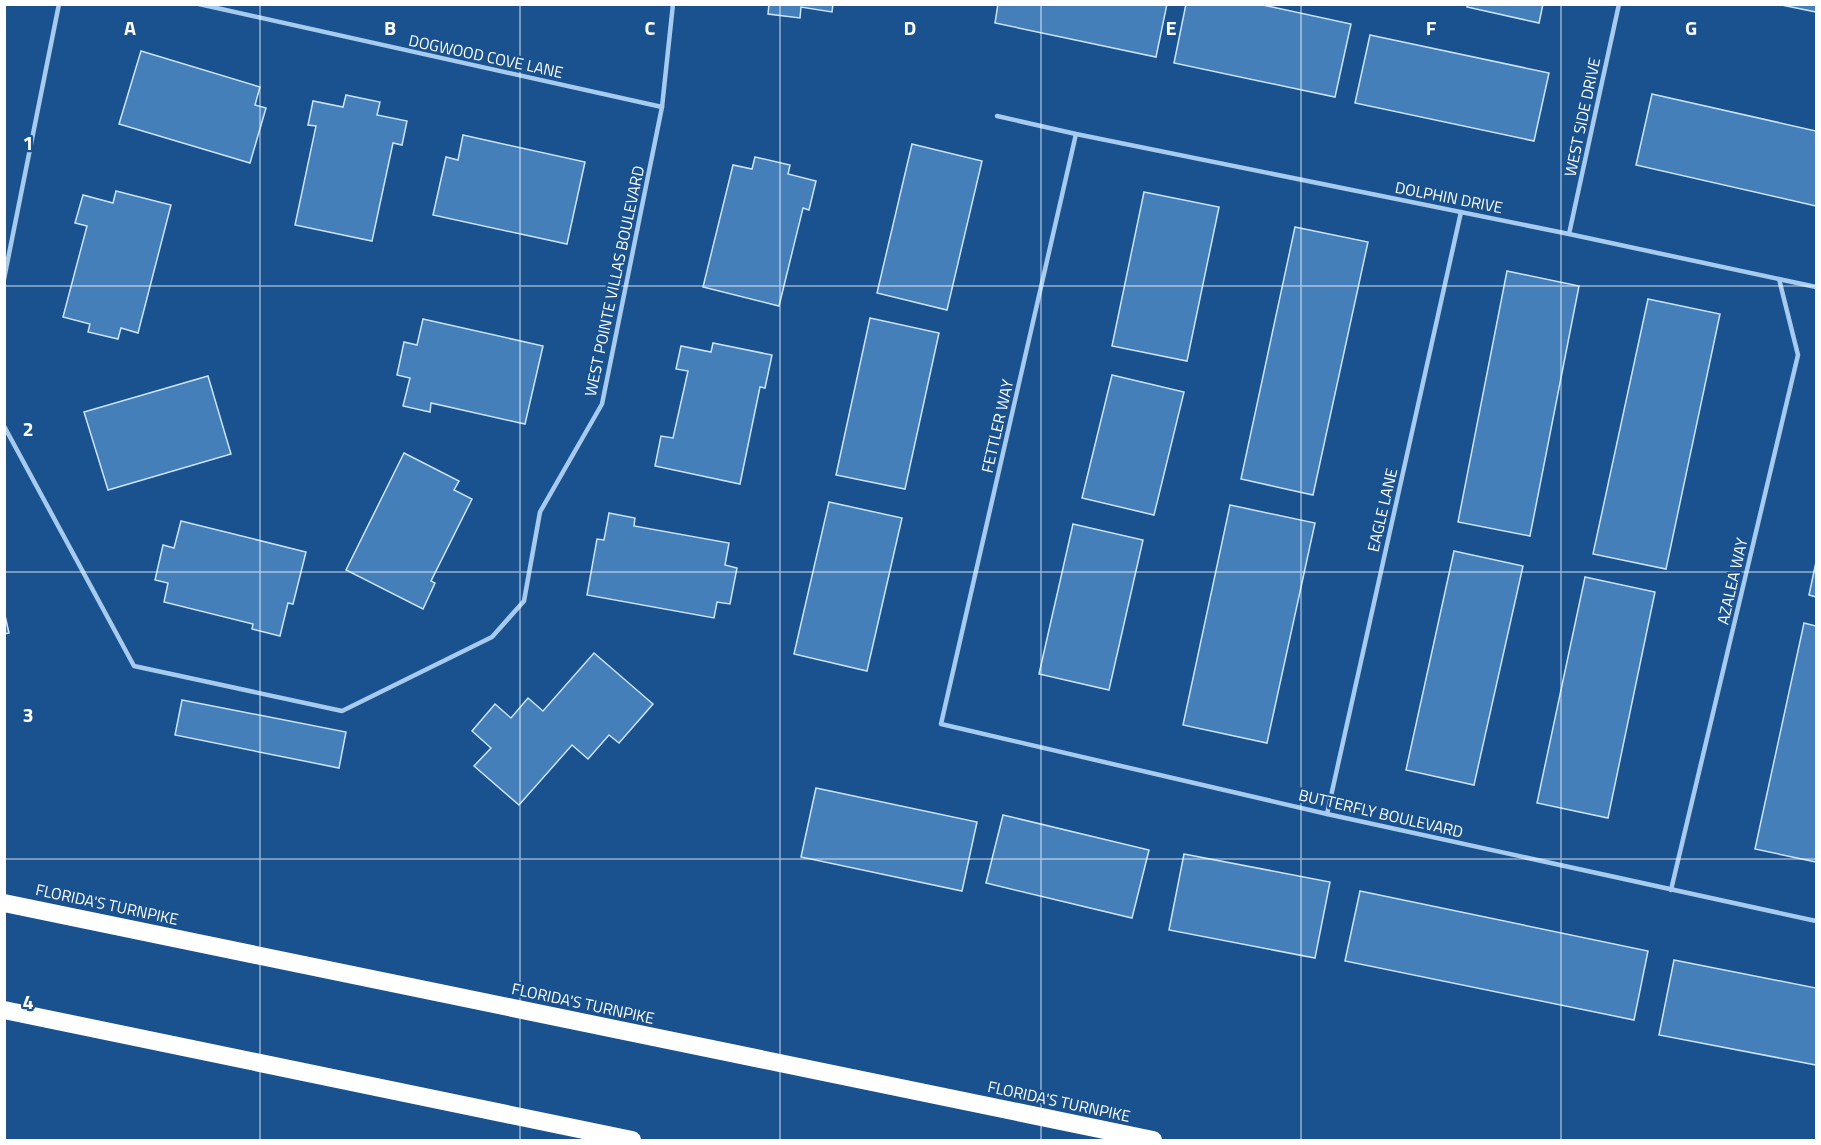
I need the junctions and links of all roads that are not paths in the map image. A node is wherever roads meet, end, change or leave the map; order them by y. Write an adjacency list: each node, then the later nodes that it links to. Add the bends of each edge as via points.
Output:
1 (59, 4): 10 (lane)
2 (200, 4): 5 (lane, DOGWOOD COVE LANE)
3 (673, 4): 5 (lane, WEST POINTE VILLAS BOULEVARD)
4 (1619, 4): 9 (lane, WEST SIDE DRIVE)
5 (662, 107): 13 (lane, WEST POINTE VILLAS BOULEVARD, via 602,404 540,512 524,601 492,637 342,711 134,666)
6 (997, 116): 7 (lane, DOLPHIN DRIVE)
7 (1076, 134): 8 (lane, DOLPHIN DRIVE); 14 (lane, FETTLER WAY)
8 (1461, 212): 9 (lane, DOLPHIN DRIVE); 15 (lane, EAGLE LANE)
9 (1569, 234): 11 (lane, DOLPHIN DRIVE)
10 (4, 279)
11 (1779, 279): 12 (lane, DOLPHIN DRIVE); 16 (lane, AZALEA WAY, via 1798,356)
12 (1816, 287)
13 (4, 426)
14 (941, 724): 15 (lane, BUTTERFLY BOULEVARD)
15 (1327, 814): 16 (lane, BUTTERFLY BOULEVARD)
16 (1671, 890): 18 (lane, BUTTERFLY BOULEVARD)
17 (4, 903): 21 (highway, FLORIDA'S TURNPIKE)
18 (1816, 921)
19 (4, 1010): 20 (highway)
20 (632, 1140)
21 (1153, 1140)

